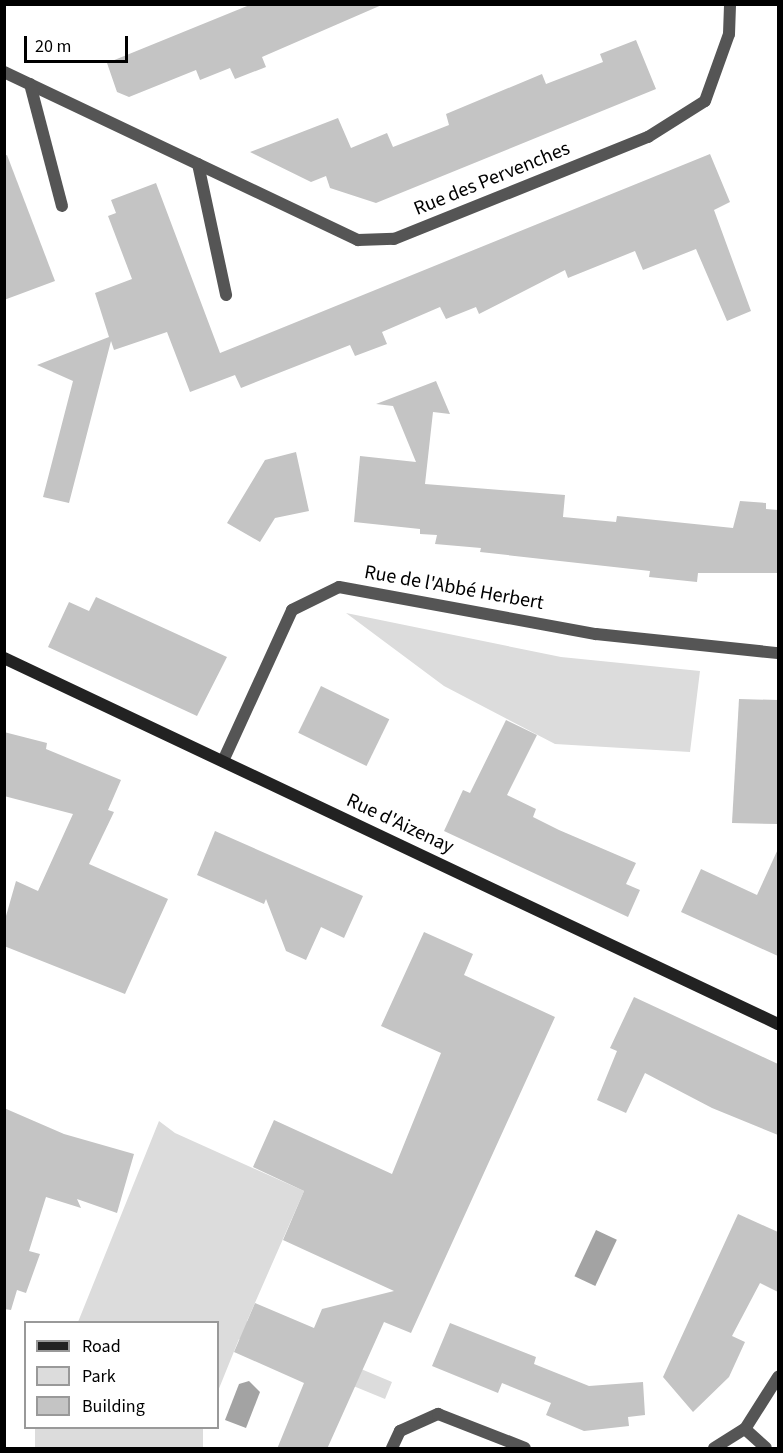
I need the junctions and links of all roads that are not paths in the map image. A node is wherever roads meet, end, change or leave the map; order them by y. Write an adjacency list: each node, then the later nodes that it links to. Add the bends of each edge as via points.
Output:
1 (730, 4): 4 (street, Rue des Pervenches, via 729,34 705,101 648,137 394,239 358,240)
2 (4, 72): 3 (street, Rue des Pervenches)
3 (30, 84): 4 (street, Rue des Pervenches); 5 (street)
4 (198, 164): 6 (street)
5 (62, 206)
6 (226, 295)
7 (778, 653): 9 (street, Rue de l'Abbé Herbert, via 596,634 339,586 292,610)
8 (4, 658): 9 (main road, Rue d'Aizenay)
9 (223, 761): 10 (main road, Rue d'Aizenay)
10 (778, 1024)
11 (778, 1377): 12 (street)
12 (745, 1429): 15 (street); 16 (street)
13 (392, 1449): 14 (street, via 399,1431 438,1414)
14 (525, 1449)
15 (714, 1449)
16 (766, 1449)

